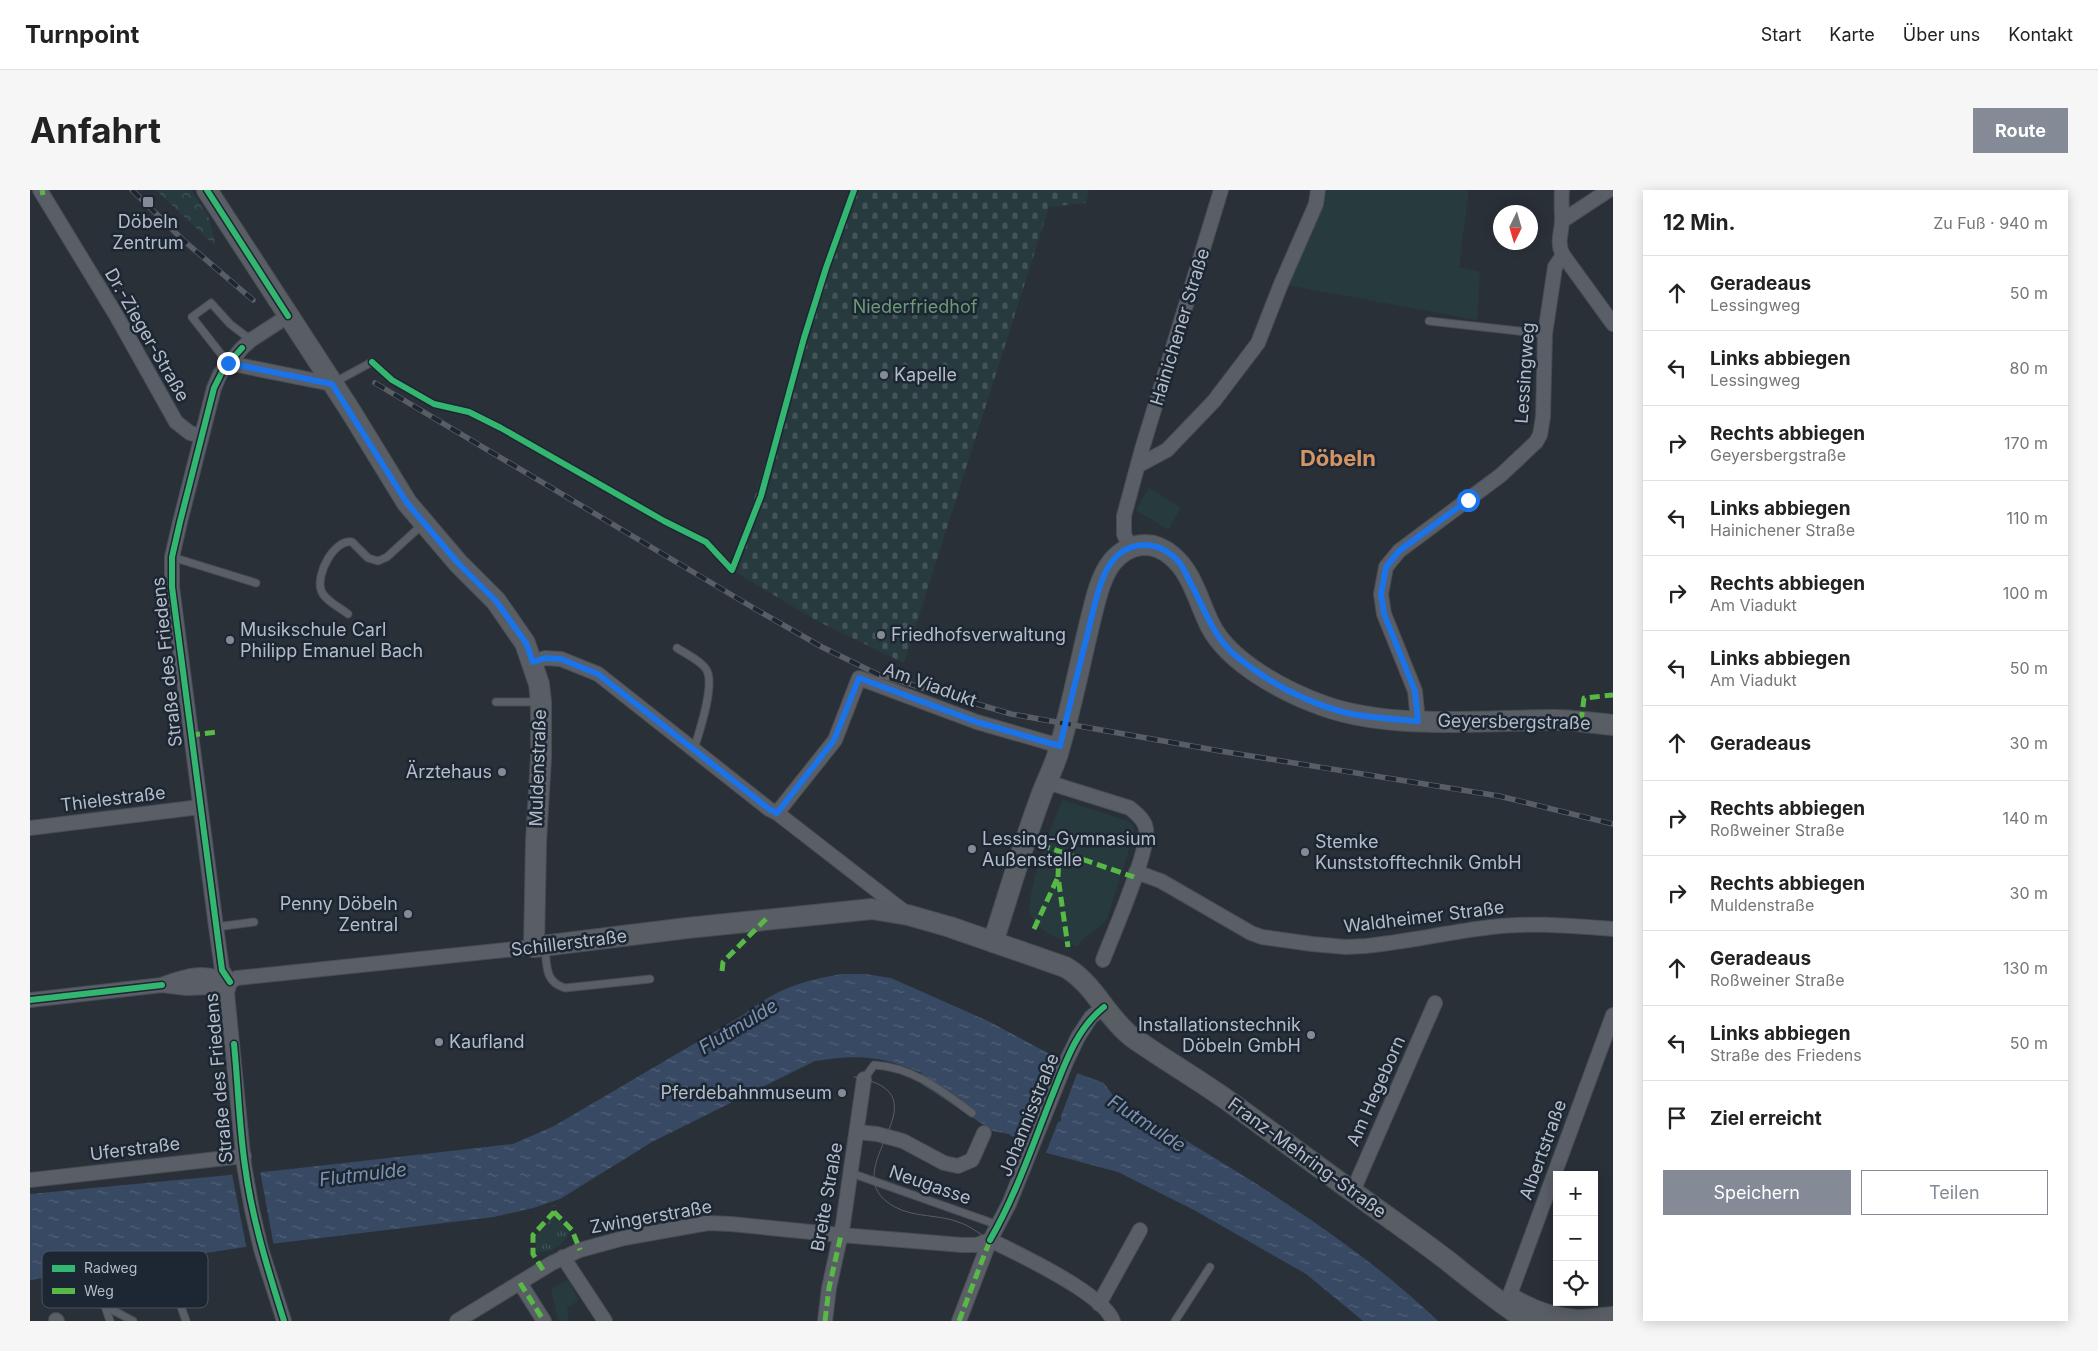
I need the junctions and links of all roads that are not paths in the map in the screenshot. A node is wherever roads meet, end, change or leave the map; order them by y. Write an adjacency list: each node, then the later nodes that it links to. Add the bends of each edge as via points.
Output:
1 (207, 190): 9 (main road, Muldenstraße)
2 (1222, 190): 18 (street, Hainichener Straße)
3 (1318, 190): 18 (street, via 1316,204 1258,343 1214,400 1167,450)
4 (1562, 190): 7 (street, Lessingweg)
5 (1609, 190): 7 (street)
6 (38, 194): 17 (street, Dr.-Zieger-Straße, via 116,315 176,422 190,433)
7 (1562, 221): 8 (street, Lessingweg, via 1559,247)
8 (1563, 255): 11 (street); 12 (street, Lessingweg, via 1555,267)
9 (288, 316): 13 (street, Straße des Friedens); 16 (main road, Muldenstraße)
10 (1429, 322): 12 (lane)
11 (1613, 324)
12 (1545, 334): 28 (street, Lessingweg, via 1543,417 1536,442 1501,475 1399,551 1386,567 1381,594 1384,614 1415,691)
13 (252, 340): 15 (street, Straße des Friedens); 15 (lane, via 230,324 211,303 192,317)
14 (372, 362): 16 (lane)
15 (228, 363): 16 (street); 17 (street, Straße des Friedens, via 214,388)
16 (332, 384): 19 (main road, Muldenstraße, via 407,503)
17 (201, 436): 21 (street, Straße des Friedens)
18 (1139, 465): 20 (street, Hainichener Straße, via 1124,516 1124,534)
19 (424, 524): 23 (lane, via 387,557 378,561 368,558 352,542 341,544 323,566 320,588 323,595); 25 (main road, Muldenstraße, via 496,601 526,643)
20 (1130, 548): 28 (main road, Geyersbergstraße, via 1150,544 1180,562 1211,627 1223,644 1272,682 1299,696 1346,712); 30 (main road, via 1120,554 1106,571)
21 (172, 557): 22 (lane); 33 (street, Straße des Friedens, via 172,587)
22 (256, 583)
23 (348, 614)
24 (677, 648): 31 (lane, via 708,672 708,699)
25 (533, 662): 27 (main road, Muldenstraße); 31 (street, via 545,658 561,659 598,674)
26 (496, 702): 27 (lane)
27 (541, 702): 42 (main road, Muldenstraße, via 536,842)
28 (1418, 721): 29 (main road, Geyersbergstraße, via 1558,720)
29 (1613, 725)
30 (1060, 746): 32 (main road); 34 (street, Am Viadukt, via 977,722 859,678 834,740)
31 (694, 750): 34 (street)
32 (1047, 782): 36 (street, via 1130,808 1141,818 1146,828 1146,840); 41 (main road)
33 (200, 807): 35 (street, Thielestraße); 39 (street, Straße des Friedens)
34 (777, 813): 37 (street)
35 (30, 828)
36 (1136, 872): 40 (street, Waldheimer Straße, via 1168,885 1251,933 1288,942 1365,946 1491,927 1545,924); 43 (street)
37 (908, 915): 41 (main road, Schillerstraße); 42 (main road, Schillerstraße, via 872,909 851,910)
38 (254, 922): 39 (lane)
39 (216, 927): 45 (street, Straße des Friedens, via 222,970)
40 (1613, 929)
41 (993, 942): 48 (main road, Franz-Mehring-Straße, via 1077,973)
42 (539, 946): 44 (lane, via 550,979 555,985 565,988); 45 (street, Schillerstraße, via 237,978)
43 (1103, 960)
44 (650, 979)
45 (230, 982): 46 (street, via 202,974 162,985); 54 (street, Straße des Friedens, via 227,993)
46 (30, 1000)
47 (1436, 1003): 57 (street, Am Hegeborn)
48 (1104, 1007): 57 (main road, Franz-Mehring-Straße, via 1142,1044 1226,1099); 58 (street, Johannisstraße, via 1091,1018 1078,1037)
49 (1613, 1015): 66 (street, Albertstraße)
50 (864, 1079): 51 (lane, via 874,1065 888,1066 921,1077); 52 (street, Breite Straße)
51 (972, 1112)
52 (857, 1132): 53 (street, via 903,1142 944,1163 958,1166 972,1160); 55 (street, Breite Straße)
53 (984, 1133)
54 (244, 1156): 56 (street, Uferstraße); 76 (street, Straße des Friedens, via 261,1249)
55 (851, 1173): 58 (lane, Neugasse); 60 (street, Breite Straße)
56 (30, 1180)
57 (1352, 1193): 63 (main road, Franz-Mehring-Straße)
58 (998, 1226): 61 (street, Johannisstraße)
59 (1140, 1230): 67 (street)
60 (841, 1235): 61 (street, Zwingerstraße, via 976,1245); 62 (street, Zwingerstraße, via 708,1224 624,1238); 80 (street, Breite Straße)
61 (990, 1240): 67 (street, via 1036,1263); 81 (street, Johannisstraße)
62 (563, 1257): 65 (street, Zwingerstraße); 79 (street)
63 (1452, 1264): 66 (main road); 84 (main road, Franz-Mehring-Straße)
64 (1210, 1267): 83 (lane)
65 (520, 1283): 77 (street, Zwingerstraße); 78 (street)
66 (1509, 1297): 72 (main road, via 1539,1312)
67 (1099, 1304): 82 (street)
68 (106, 1308): 73 (lane)
69 (109, 1308): 74 (lane)
70 (182, 1308): 75 (lane)
71 (1613, 1317): 72 (main road)
72 (1575, 1320)
73 (110, 1321)
74 (133, 1321)
75 (186, 1321)
76 (284, 1321)
77 (457, 1321)
78 (544, 1321)
79 (605, 1321)
80 (825, 1321)
81 (959, 1321)
82 (1113, 1321)
83 (1175, 1321)
84 (1528, 1321)

